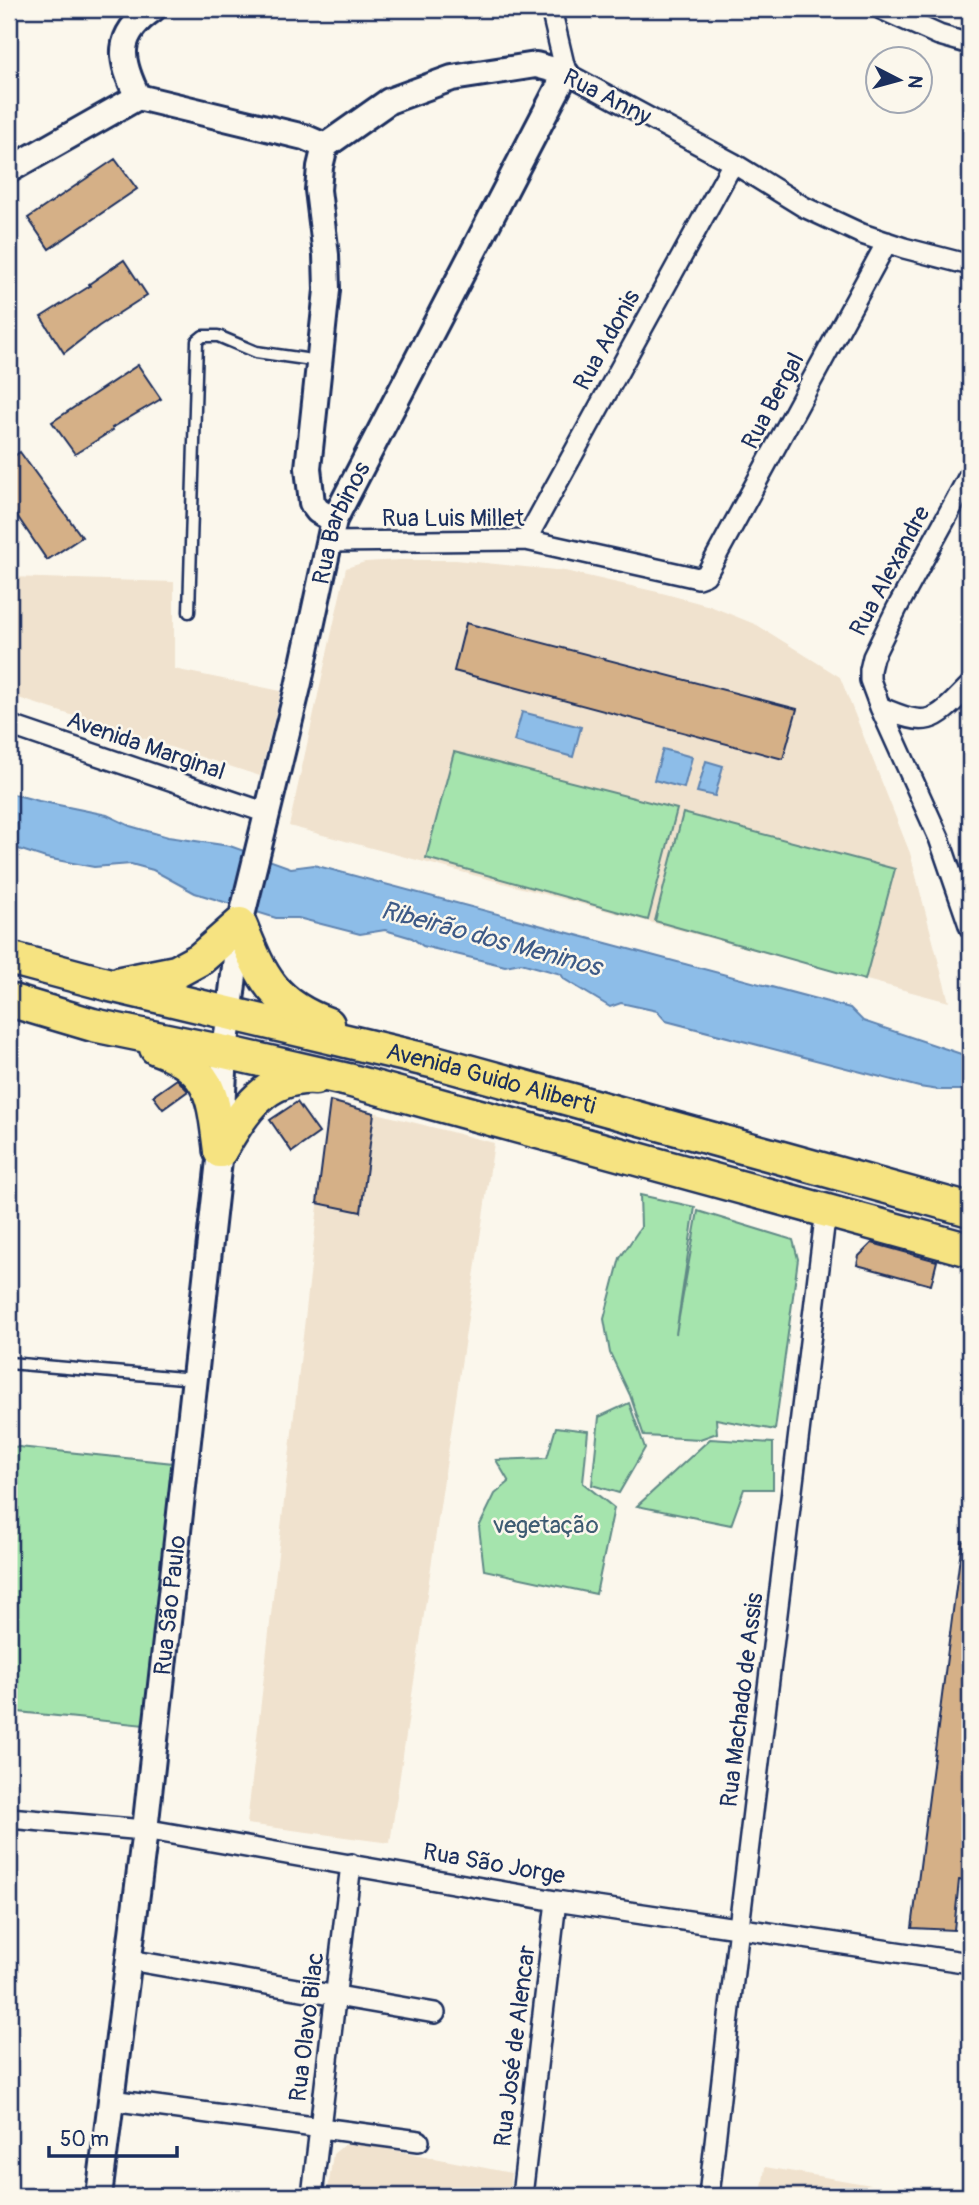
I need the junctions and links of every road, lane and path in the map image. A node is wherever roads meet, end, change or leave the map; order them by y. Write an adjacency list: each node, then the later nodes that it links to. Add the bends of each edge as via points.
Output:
1 (153, 9): 6 (street, via 131,27 123,47 128,77)
2 (551, 9): 5 (street)
3 (892, 11): 4 (street)
4 (970, 44)
5 (566, 73): 7 (street, Rua Anny, via 536,65 452,78 389,101); 8 (street, Rua Anny); 14 (street, Rua Barbinos)
6 (138, 97): 7 (street); 9 (street)
7 (325, 146): 12 (street, via 318,190 327,290)
8 (733, 163): 10 (street, Rua Anny, via 804,206); 15 (street, Rua Adonis)
9 (9, 170)
10 (887, 242): 11 (street, Rua Anny); 16 (street, Rua Bergal, via 710,571)
11 (970, 265)
12 (320, 361): 14 (street, via 309,490 312,503); 17 (lane, via 256,352 218,336 197,341)
13 (970, 474): 19 (street, Rua Alexandre, via 873,657 870,680)
14 (332, 531): 15 (street, Rua Luis Millet); 21 (street, Rua Barbinos)
15 (526, 540): 16 (street, Rua Luis Millet)
16 (698, 578)
17 (188, 612)
18 (970, 685): 19 (street, via 932,719 915,720)
19 (880, 708): 23 (street, Rua Alexandre, via 939,838)
20 (9, 725): 21 (street, Avenida Marginal)
21 (267, 813): 22 (street, Rua Barbinos)
22 (241, 919): 26 (main road, via 200,959 176,972); 28 (street, Rua Barbinos); 31 (main road, via 258,968 289,1005 314,1019)
23 (970, 928)
24 (9, 958): 25 (main road, Avenida Guido Aliberti)
25 (42, 967): 26 (main road, Avenida Guido Aliberti); 27 (main road)
26 (110, 985): 28 (main road, Avenida Guido Aliberti)
27 (20, 1003): 29 (main road, Avenida Guido Aliberti)
28 (229, 1013): 30 (street, Rua São Paulo); 31 (main road, Avenida Guido Aliberti)
29 (93, 1025): 30 (main road, Avenida Guido Aliberti); 35 (main road, via 169,1052 191,1066 213,1098)
30 (225, 1052): 32 (main road, Avenida Guido Aliberti); 35 (street, Rua São Paulo)
31 (435, 1062): 33 (main road, Avenida Guido Aliberti)
32 (348, 1080): 34 (main road, Avenida Guido Aliberti); 35 (main road, via 303,1078 280,1083 244,1112)
33 (598, 1108): 34 (main road); 37 (main road, Avenida Guido Aliberti)
34 (574, 1141): 36 (main road, Avenida Guido Aliberti)
35 (220, 1151): 40 (street, Rua São Paulo)
36 (826, 1210): 38 (main road, Avenida Guido Aliberti); 45 (street, Rua Machado de Assis)
37 (970, 1210)
38 (970, 1250)
39 (9, 1363): 40 (lane)
40 (195, 1379): 42 (street, Rua São Paulo)
41 (9, 1818): 42 (street, Rua São Jorge)
42 (145, 1830): 43 (street, Rua São Jorge); 46 (street, Rua São Paulo)
43 (351, 1864): 44 (street, Rua São Jorge); 48 (street, Rua Olavo Bilac)
44 (556, 1900): 45 (street, Rua São Jorge); 55 (street, Rua José de Alencar)
45 (739, 1927): 47 (street, Rua São Jorge); 56 (street, Rua Machado de Assis)
46 (129, 1960): 48 (street); 50 (street, Rua São Paulo)
47 (970, 1963)
48 (335, 1995): 49 (street); 51 (street, Rua Olavo Bilac)
49 (435, 2013)
50 (111, 2100): 51 (street); 53 (street, Rua São Paulo)
51 (320, 2127): 52 (street); 54 (street, Rua Olavo Bilac)
52 (419, 2141)
53 (99, 2196)
54 (312, 2196)
55 (522, 2196)
56 (709, 2196)

